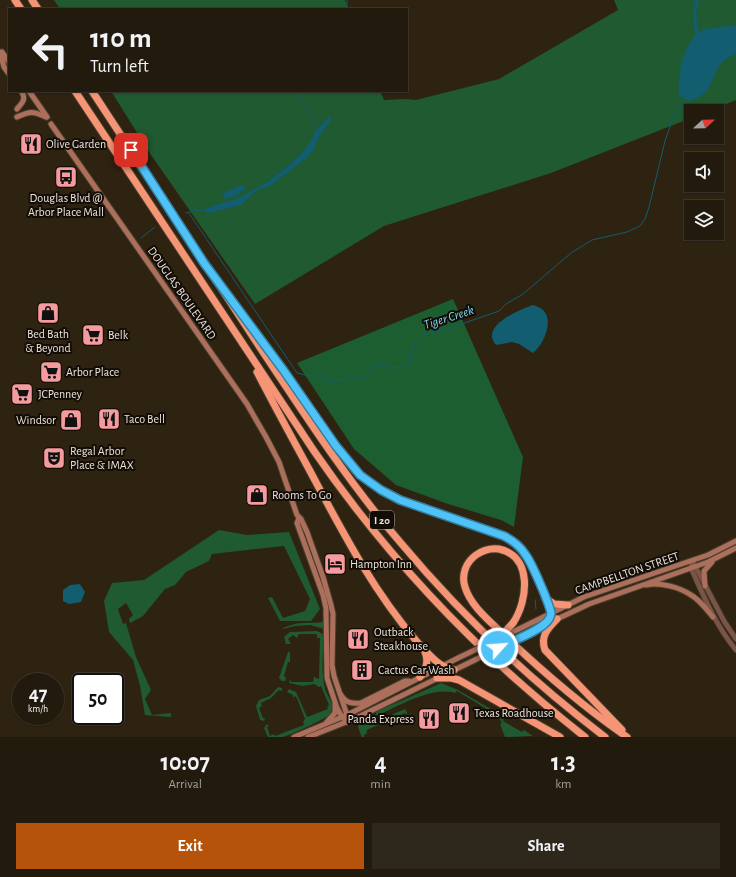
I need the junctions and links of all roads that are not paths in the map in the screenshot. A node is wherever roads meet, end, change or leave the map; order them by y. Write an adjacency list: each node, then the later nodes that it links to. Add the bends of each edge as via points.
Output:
1 (0, 51): 2 (main road); 3 (main road)
2 (8, 61)
3 (8, 73)
4 (23, 92): 8 (main road, via 24,102)
5 (30, 92): 10 (main road, DOUGLAS BOULEVARD)
6 (76, 92): 13 (highway, I 20)
7 (93, 92): 12 (highway, I 20)
8 (17, 109)
9 (17, 117): 10 (main road, via 34,112)
10 (47, 118): 11 (street, DOUGLAS BOULEVARD)
11 (51, 124): 14 (main road, DOUGLAS BOULEVARD, via 252,413 279,462)
12 (204, 263): 25 (highway, via 336,446 360,475 391,496 509,538 529,559); 51 (highway, I 20, via 330,451 399,541 445,594 502,651)
13 (238, 336): 34 (highway, via 364,570 398,619); 50 (highway, I 20, via 327,470 403,566 493,659)
14 (299, 518): 22 (main road, DOUGLAS BOULEVARD, via 297,524); 27 (main road, DOUGLAS BOULEVARD, via 323,577)
15 (736, 541): 18 (main road, CAMPBELLTON STREET)
16 (736, 548): 17 (main road, CAMPBELLTON STREET)
17 (716, 558): 19 (main road, CAMPBELLTON STREET); 21 (main road, via 704,571)
18 (692, 561): 19 (street); 20 (main road, CAMPBELLTON STREET)
19 (694, 567): 21 (street); 23 (main road, CAMPBELLTON STREET); 29 (street)
20 (632, 581): 24 (main road, via 619,590); 26 (main road, CAMPBELLTON STREET)
21 (705, 586): 33 (street)
22 (320, 587): 27 (main road, via 324,591 329,608); 43 (main road, DOUGLAS BOULEVARD, via 327,616 326,671)
23 (634, 588): 24 (main road, CAMPBELLTON STREET); 29 (main road, via 649,584 676,588 698,600)
24 (619, 593): 30 (main road, CAMPBELLTON STREET)
25 (545, 598): 26 (highway, via 554,604); 28 (highway)
26 (568, 605): 28 (main road, CAMPBELLTON STREET)
27 (333, 611): 39 (main road, DOUGLAS BOULEVARD)
28 (551, 613): 31 (highway); 32 (main road, CAMPBELLTON STREET, bridge)
29 (713, 617): 35 (street)
30 (557, 619): 31 (main road, CAMPBELLTON STREET); 52 (highway, via 544,634 545,650)
31 (543, 626): 38 (main road, CAMPBELLTON STREET, bridge)
32 (499, 638): 36 (main road, CAMPBELLTON STREET, bridge); 52 (highway, bridge, via 513,623 520,611 524,595 524,577 516,559 506,551 493,549 476,555 464,574 465,587 476,607 521,651 550,677)
33 (736, 639)
34 (424, 650): 37 (highway); 41 (highway, via 427,662)
35 (736, 650)
36 (458, 658): 37 (main road, CAMPBELLTON STREET); 38 (highway)
37 (442, 666): 38 (highway); 41 (main road, CAMPBELLTON STREET)
38 (458, 668): 40 (main road, CAMPBELLTON STREET); 42 (highway)
39 (334, 678): 41 (main road, via 339,693 354,704 405,681); 44 (main road, DOUGLAS BOULEVARD)
40 (437, 678): 42 (highway); 45 (main road, CAMPBELLTON STREET)
41 (417, 679): 44 (main road)
42 (459, 680): 49 (highway)
43 (334, 701): 44 (main road, DOUGLAS BOULEVARD); 46 (main road, via 334,713)
44 (344, 716): 45 (main road, DOUGLAS BOULEVARD); 46 (main road)
45 (347, 722): 48 (main road, CAMPBELLTON STREET)
46 (326, 724): 47 (main road)
47 (294, 737)
48 (308, 737)
49 (560, 737)
50 (585, 737)
51 (605, 737)
52 (628, 737)

